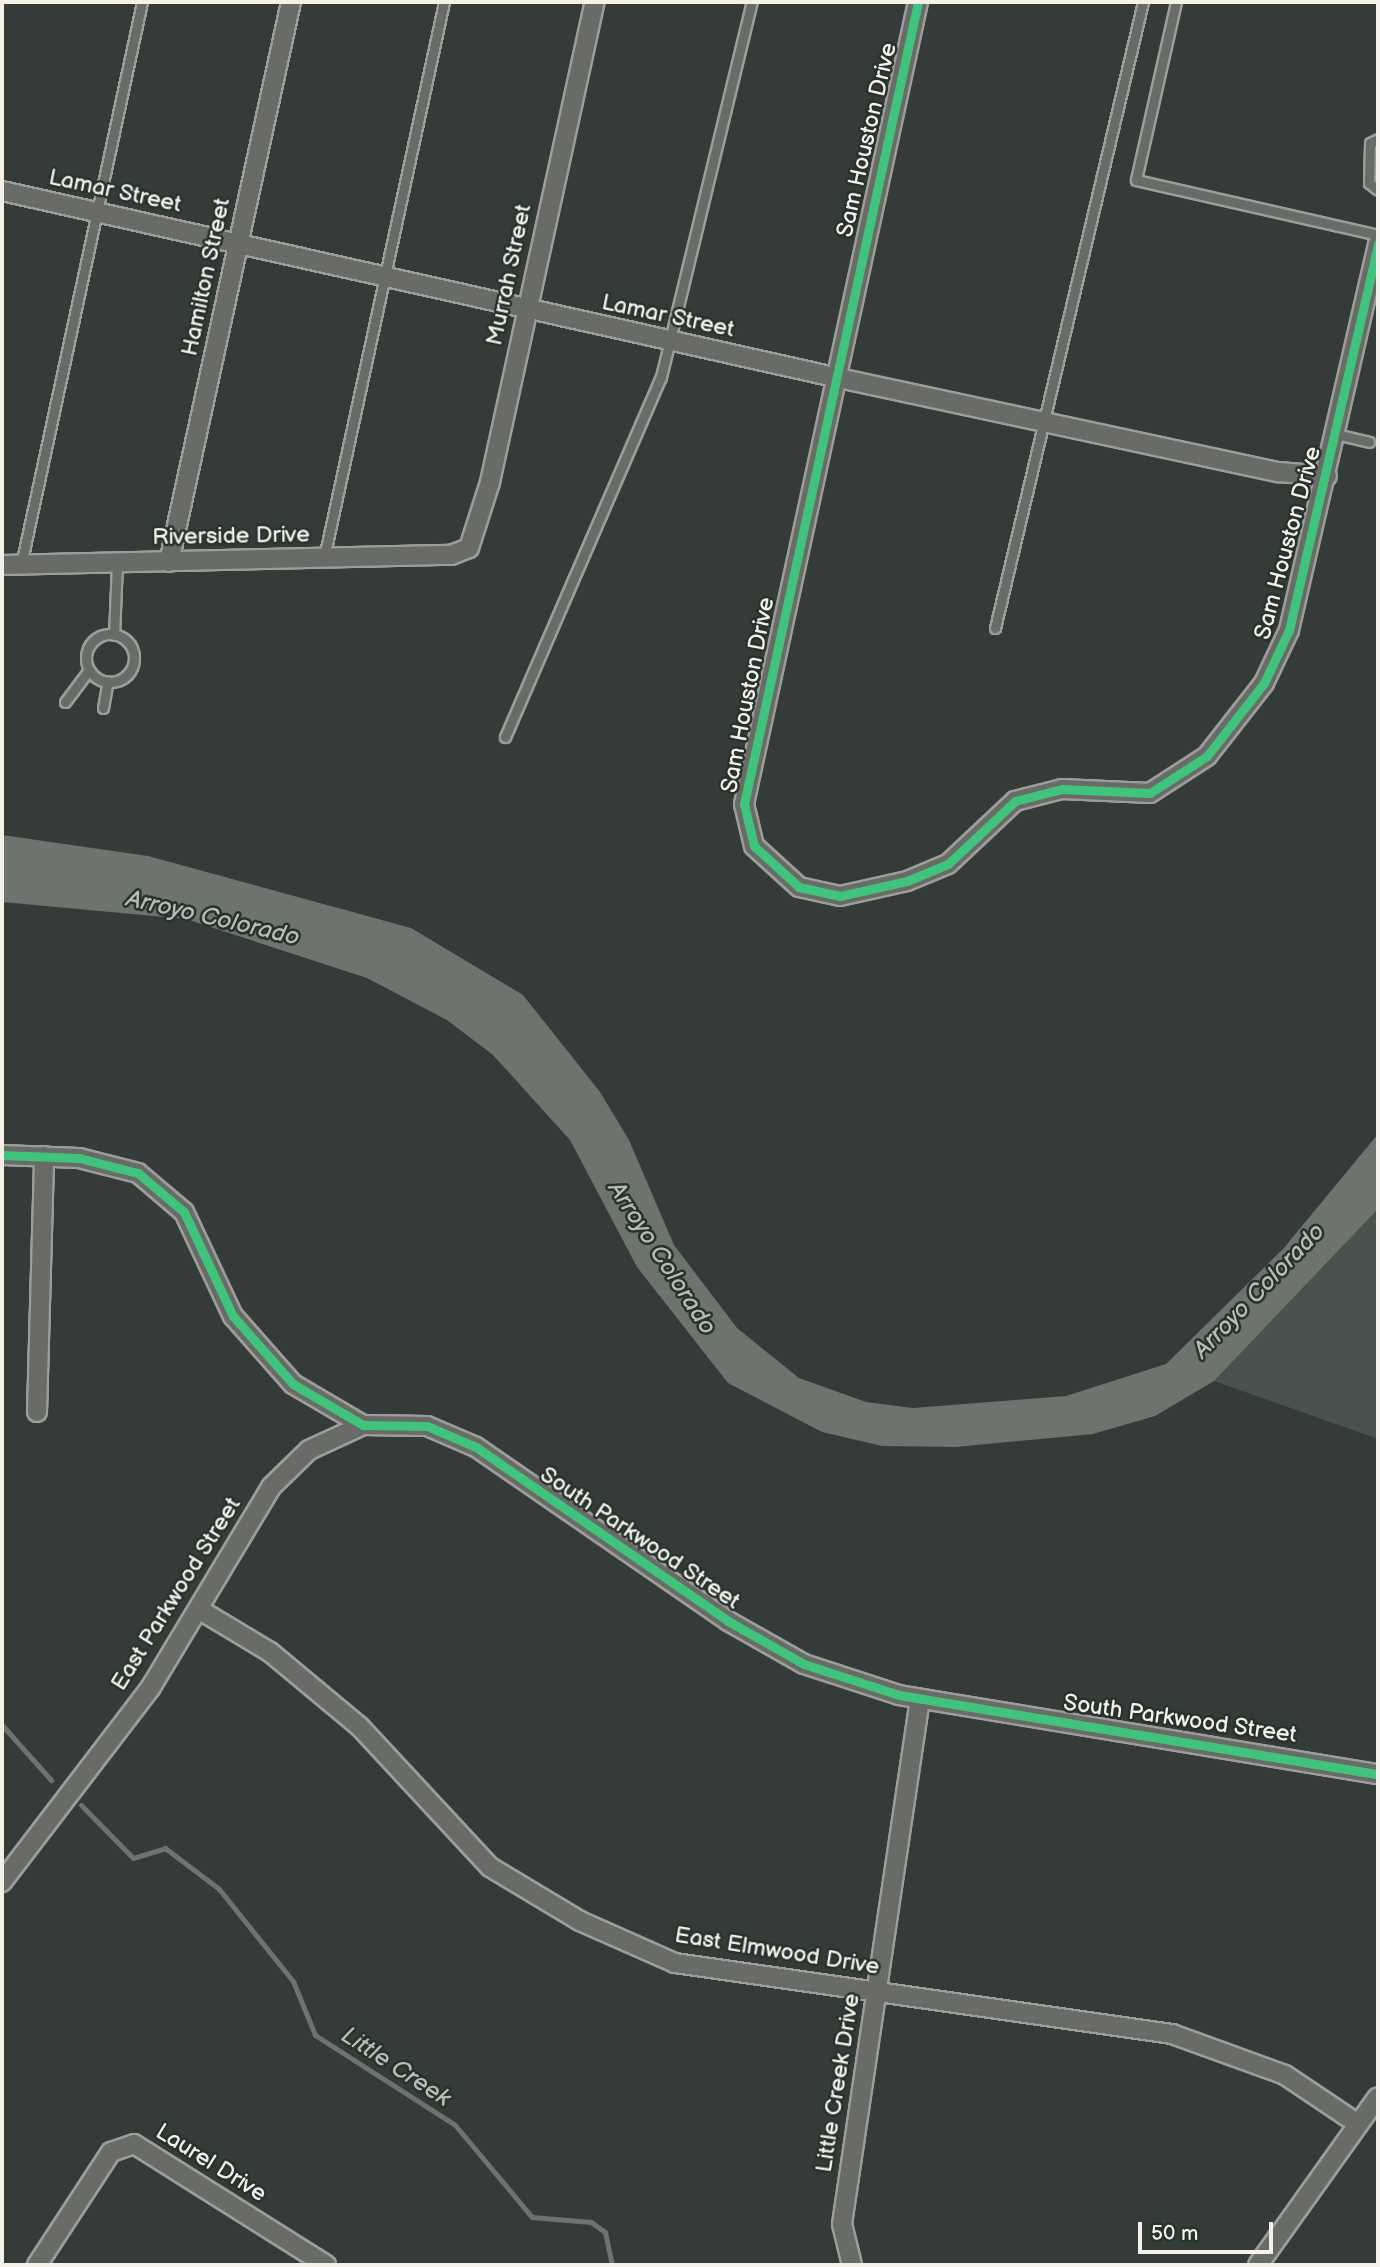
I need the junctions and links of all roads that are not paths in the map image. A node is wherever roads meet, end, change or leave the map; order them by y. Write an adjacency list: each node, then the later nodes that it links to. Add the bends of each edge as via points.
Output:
1 (142, 2): 12 (lane)
2 (291, 2): 14 (street, Hamilton Street)
3 (444, 2): 16 (lane)
4 (595, 2): 17 (street, Murrah Street)
5 (751, 2): 18 (lane)
6 (918, 2): 19 (street, Sam Houston Drive)
7 (1143, 2): 20 (lane)
8 (1176, 2): 13 (lane, via 1136,180)
9 (1378, 139): 10 (lane, via 1370,143 1370,183)
10 (1378, 190)
11 (2, 191): 12 (street, Lamar Street)
12 (96, 212): 14 (street, Lamar Street); 29 (lane)
13 (1378, 235)
14 (239, 243): 16 (street, Lamar Street); 26 (street, Hamilton Street)
15 (1378, 243): 21 (street, Sam Houston Drive)
16 (384, 277): 17 (street, Lamar Street); 25 (lane)
17 (527, 310): 18 (street, Lamar Street); 24 (street, Murrah Street, via 475,541)
18 (672, 341): 19 (street, Lamar Street); 36 (lane)
19 (834, 377): 20 (street, Lamar Street); 23 (street, Sam Houston Drive, via 744,804 754,846 782,875 818,894 840,897 929,874 965,851 995,815 1038,793 1150,793 1187,774 1247,710 1278,656)
20 (1044, 421): 23 (street, Lamar Street); 30 (lane)
21 (1335, 434): 22 (lane); 23 (street, Sam Houston Drive)
22 (1369, 442)
23 (1327, 476)
24 (461, 552): 25 (street, Riverside Drive)
25 (324, 559): 26 (street, Riverside Drive)
26 (169, 562): 27 (street, Riverside Drive)
27 (117, 563): 29 (street, Riverside Drive); 31 (lane)
28 (2, 565): 29 (street, Riverside Drive)
29 (21, 565)
30 (995, 628)
31 (114, 635): 32 (lane, via 93,641); 33 (lane, via 128,643 134,657 129,672)
32 (89, 670): 33 (lane); 34 (lane)
33 (108, 681): 35 (lane)
34 (65, 702)
35 (103, 708)
36 (505, 737)
37 (2, 1155): 38 (street)
38 (44, 1156): 39 (street); 40 (street, via 110,1163 163,1189 184,1212 223,1298 256,1349 293,1384)
39 (37, 1412)
40 (363, 1425): 41 (street, East Parkwood Street, via 309,1450 271,1487); 42 (street, South Parkwood Street, via 401,1423 453,1434 784,1654)
41 (200, 1610): 44 (street, East Parkwood Street, via 151,1688); 45 (street, East Elmwood Drive, via 270,1652 360,1727 490,1867 580,1921 675,1963)
42 (920, 1699): 43 (street, South Parkwood Street); 45 (street, Little Creek Drive)
43 (1378, 1774)
44 (2, 1882)
45 (877, 1993): 47 (street, East Elmwood Drive, via 1172,2034 1285,2075); 50 (street, Little Creek Drive, via 842,2224)
46 (1378, 2097): 47 (street)
47 (1358, 2124): 51 (street)
48 (37, 2265): 49 (street, Laurel Drive, via 111,2152 134,2144)
49 (326, 2265)
50 (852, 2265)
51 (1258, 2265)

